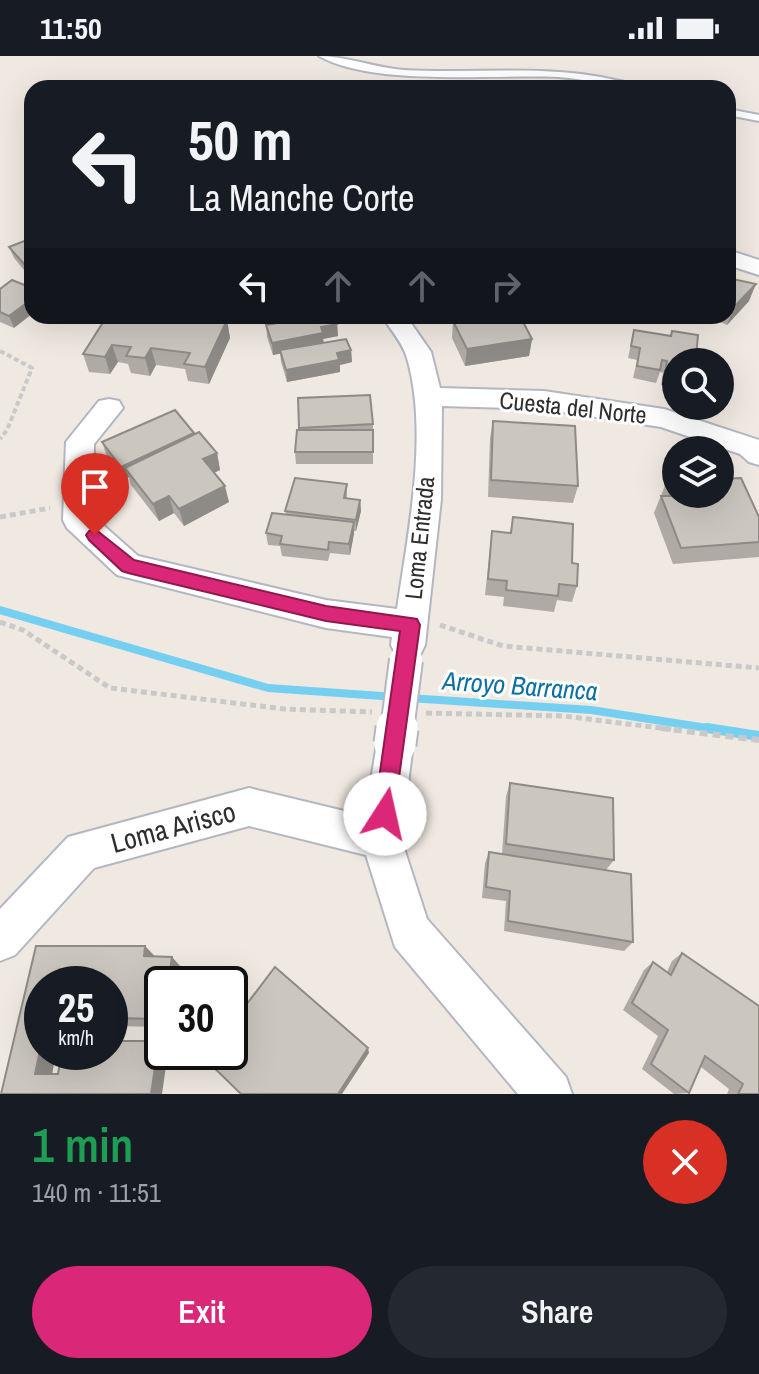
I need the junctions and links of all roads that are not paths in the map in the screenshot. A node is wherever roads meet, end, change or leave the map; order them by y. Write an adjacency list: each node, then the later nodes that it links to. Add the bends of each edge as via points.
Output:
1 (323, 56): 2 (lane, via 419,72 567,74)
2 (598, 80)
3 (736, 114): 4 (lane)
4 (759, 118)
5 (736, 260): 6 (street)
6 (759, 268)
7 (399, 324): 8 (street, Loma Entrada, via 420,356)
8 (428, 397): 10 (street, Cuesta del Norte, via 544,400 664,418 750,447); 11 (street, Loma Entrada, via 428,456)
9 (109, 408): 11 (street, via 80,442 78,520 128,566 326,614)
10 (759, 455)
11 (411, 620): 12 (street, Loma Entrada, bridge)
12 (381, 839): 13 (street, Loma Arisco, via 249,807 82,851); 14 (street, Loma Entrada, via 410,932)
13 (0, 940)
14 (549, 1094)

